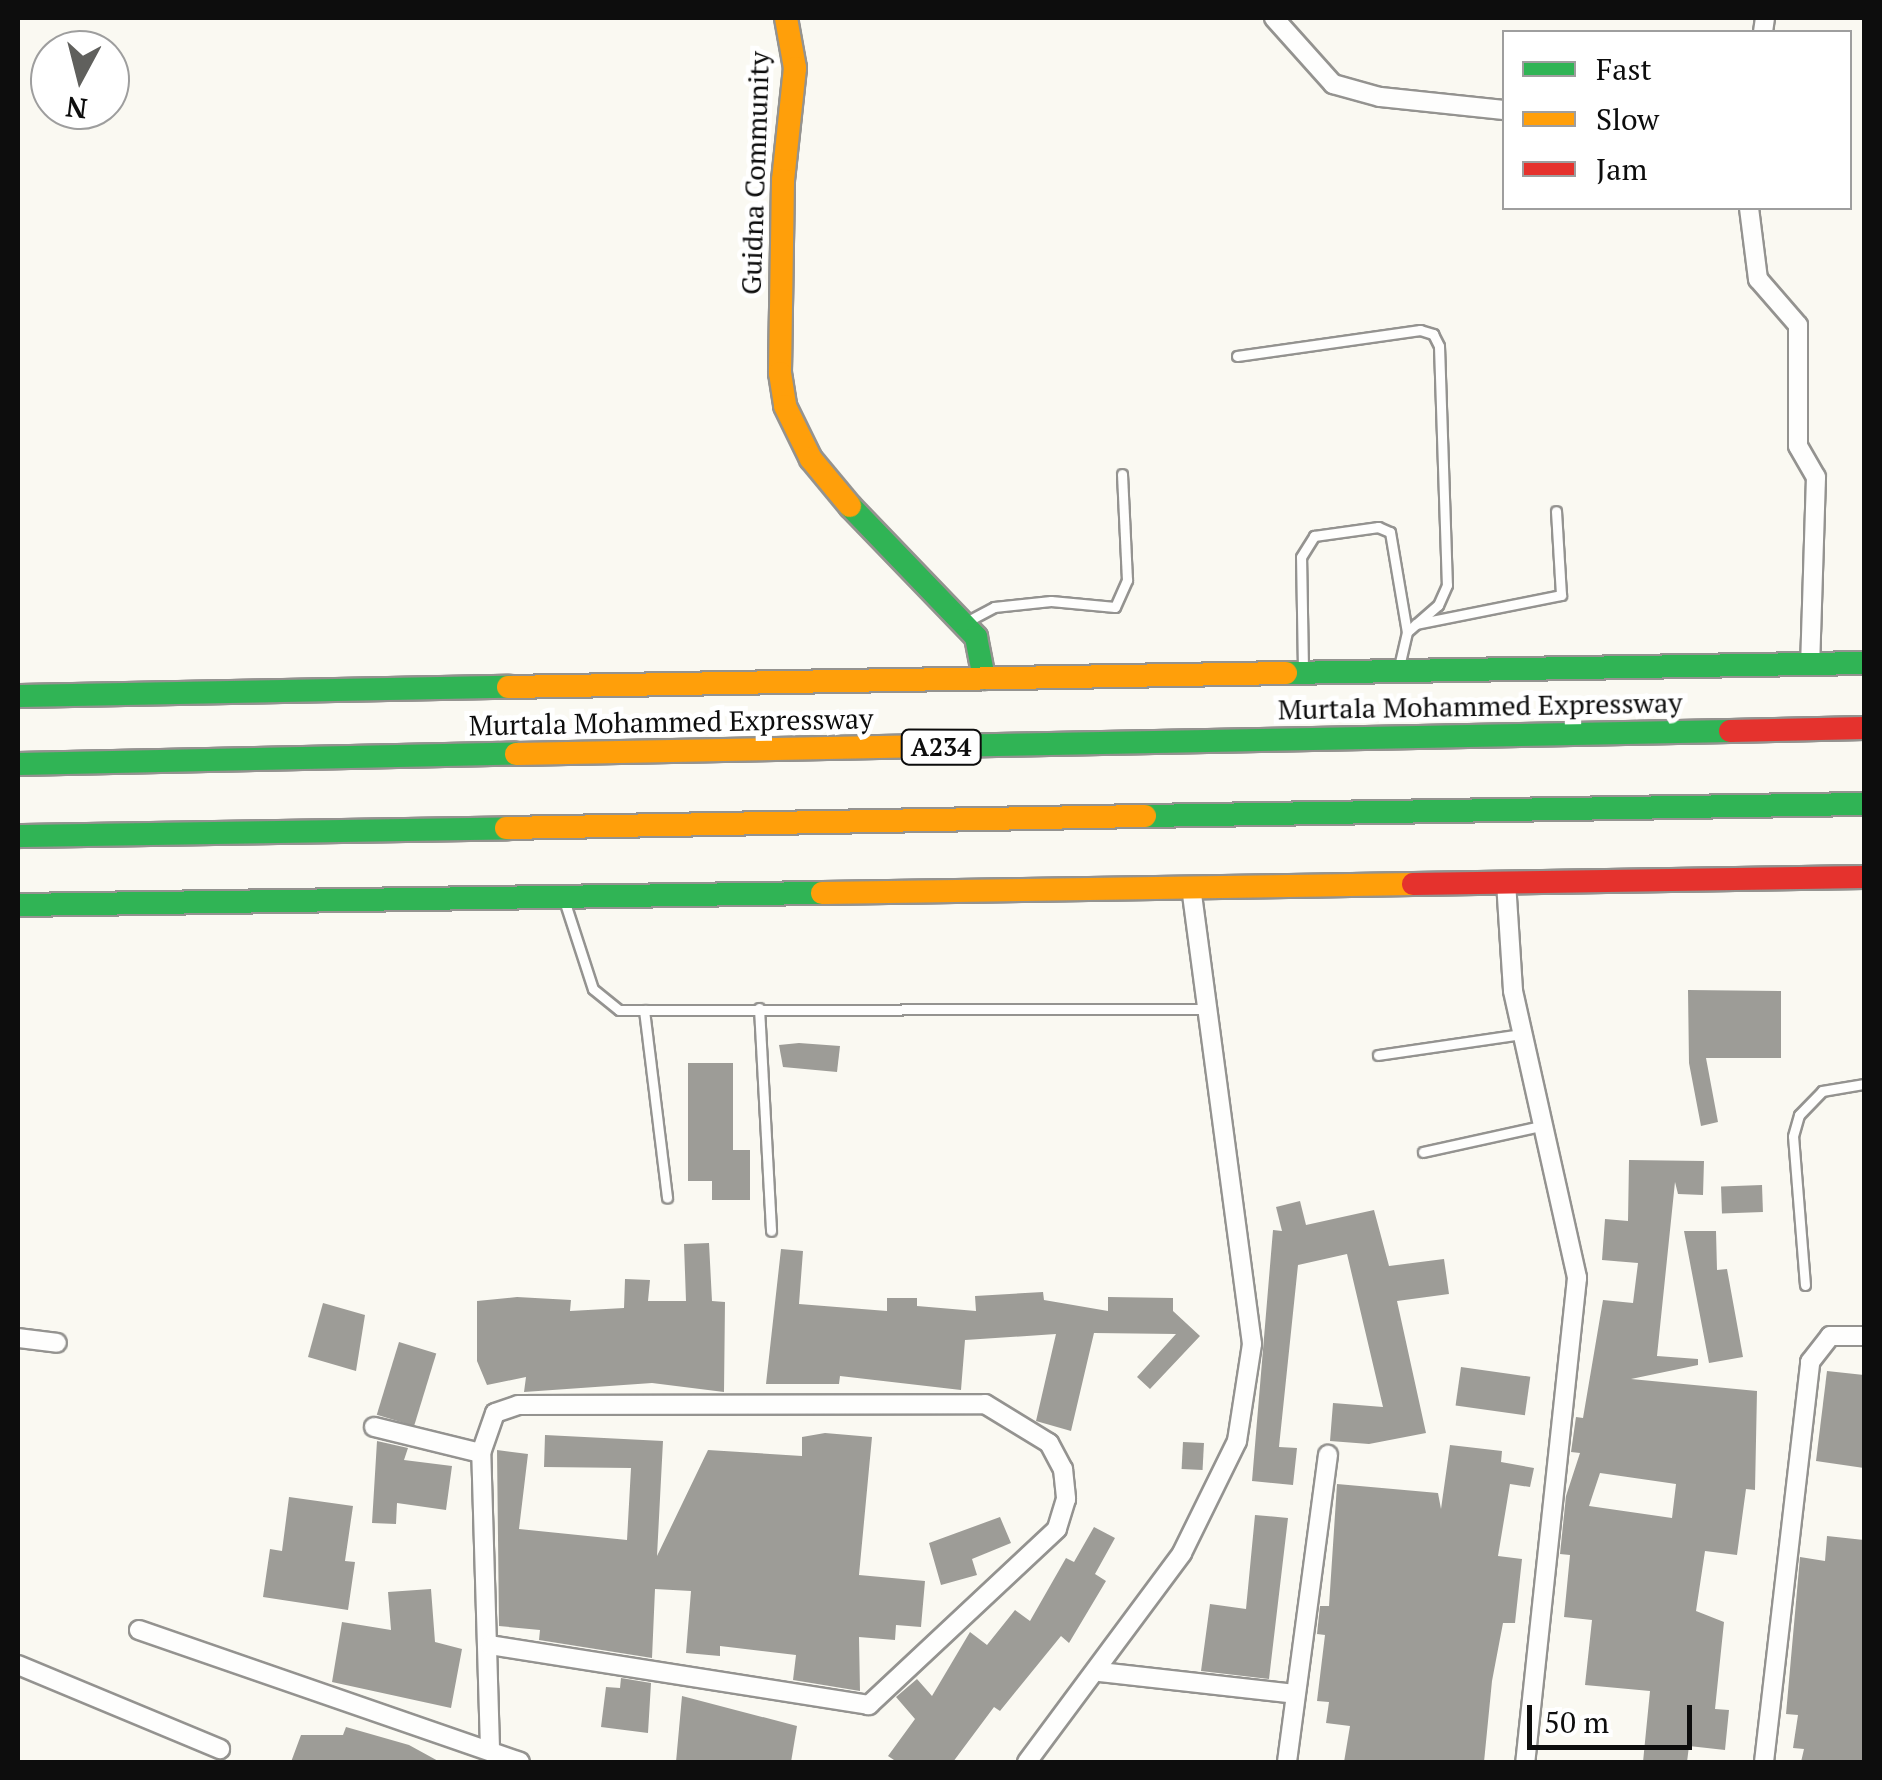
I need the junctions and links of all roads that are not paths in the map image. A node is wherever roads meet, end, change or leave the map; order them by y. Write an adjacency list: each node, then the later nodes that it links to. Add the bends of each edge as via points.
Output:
1 (786, 18): 8 (main road, Guidna Community, via 795,68 783,180 780,373 786,406 810,459)
2 (1274, 18): 3 (street, via 1333,84 1380,97)
3 (1502, 110)
4 (1749, 210): 11 (street, via 1758,279 1798,325 1798,446 1816,477)
5 (1237, 356): 9 (lane, via 1420,330 1433,334 1439,346 1447,585 1438,605)
6 (1122, 474): 8 (lane, via 1127,580 1115,607 1051,601 994,607)
7 (1556, 511): 9 (lane, via 1561,595)
8 (964, 623): 14 (main road, Guidna Community, via 980,646)
9 (1410, 628): 12 (lane); 13 (lane, via 1390,532 1378,527 1314,536 1301,557)
10 (1864, 663): 11 (main road, Murtala Mohammed Expressway)
11 (1810, 664): 12 (main road, Murtala Mohammed Expressway)
12 (1399, 670): 13 (main road, Murtala Mohammed Expressway)
13 (1303, 672): 14 (main road, Murtala Mohammed Expressway)
14 (984, 678): 15 (main road, Murtala Mohammed Expressway)
15 (18, 696)
16 (1864, 728): 17 (main road, Murtala Mohammed Expressway / A234)
17 (18, 764)
18 (1864, 804): 19 (main road)
19 (18, 836)
20 (1864, 877): 21 (main road)
21 (1506, 882): 22 (main road); 28 (street)
22 (1190, 886): 23 (main road); 26 (street)
23 (562, 894): 24 (main road); 27 (lane, via 593,989 620,1010)
24 (18, 904)
25 (759, 1008): 26 (lane); 27 (lane); 34 (lane)
26 (1207, 1009): 45 (street, via 1252,1344 1237,1441 1182,1554)
27 (644, 1010): 33 (lane)
28 (1522, 1034): 29 (lane); 31 (street)
29 (1378, 1055)
30 (1864, 1084): 35 (lane, via 1822,1091 1799,1115 1793,1136)
31 (1540, 1126): 32 (lane); 52 (street, via 1577,1278)
32 (1423, 1152)
33 (667, 1198)
34 (770, 1231)
35 (1805, 1286)
36 (1864, 1336): 53 (street, via 1830,1336 1810,1362)
37 (18, 1338): 38 (street)
38 (57, 1343)
39 (374, 1427): 40 (street)
40 (480, 1452): 43 (street); 43 (street, via 495,1413 518,1405 985,1404 1048,1444 1063,1468 1066,1499 1057,1529 869,1705)
41 (1328, 1455): 46 (street)
42 (138, 1630): 47 (street)
43 (490, 1645): 47 (street)
44 (18, 1664): 48 (street)
45 (1100, 1672): 46 (street); 50 (street)
46 (1295, 1694): 51 (street)
47 (490, 1748): 49 (street)
48 (220, 1749)
49 (520, 1762)
50 (1027, 1762)
51 (1287, 1762)
52 (1525, 1762)
53 (1764, 1762)

